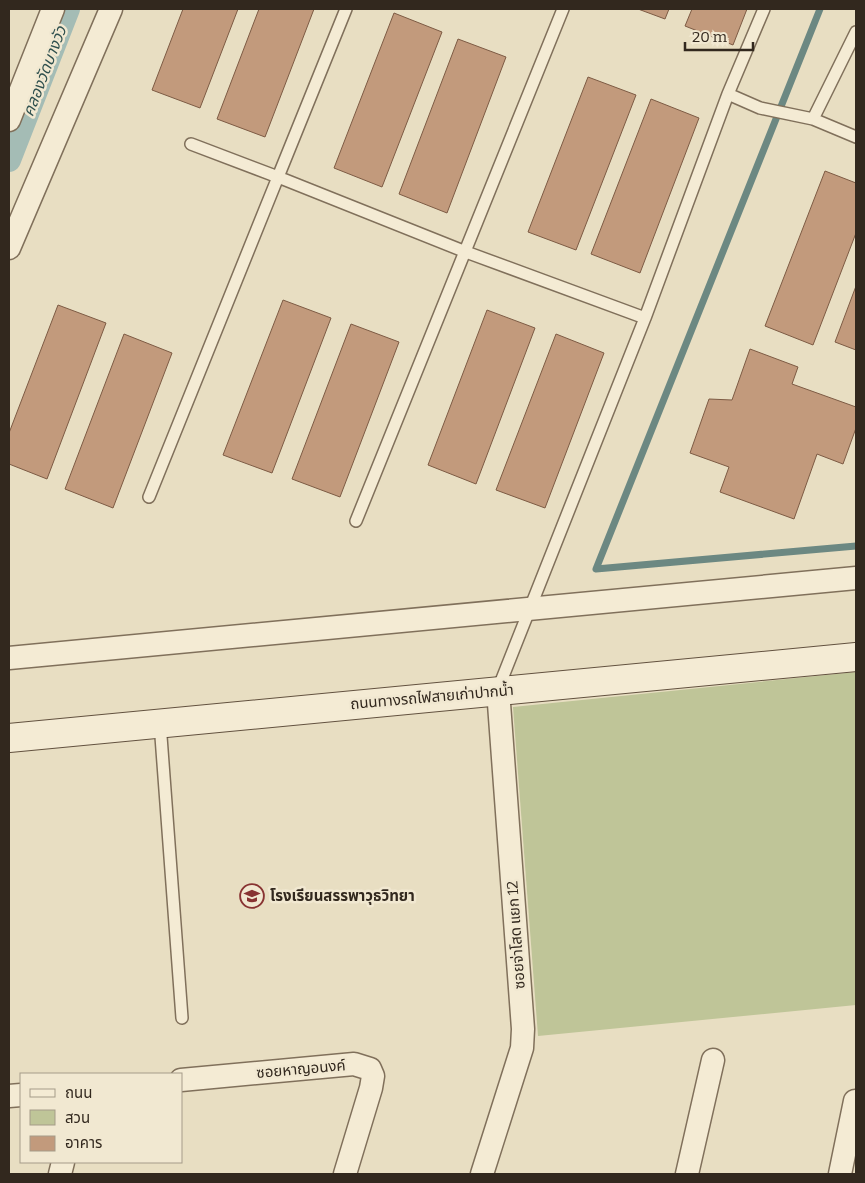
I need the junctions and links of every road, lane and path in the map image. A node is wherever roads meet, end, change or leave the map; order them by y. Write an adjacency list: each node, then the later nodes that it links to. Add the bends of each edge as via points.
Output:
1 (53, 9): 9 (street)
2 (111, 9): 13 (street)
3 (346, 9): 12 (lane)
4 (563, 9): 14 (lane)
5 (764, 9): 7 (lane)
6 (856, 32): 8 (lane)
7 (728, 94): 8 (lane, via 760,108); 15 (lane)
8 (813, 119): 10 (lane)
9 (9, 120)
10 (856, 137)
11 (191, 144): 12 (lane)
12 (278, 177): 14 (lane); 16 (lane)
13 (9, 248)
14 (466, 252): 15 (lane); 17 (lane)
15 (645, 318): 19 (lane)
16 (150, 497)
17 (356, 521)
18 (856, 578): 19 (street)
19 (528, 610): 21 (street); 22 (lane)
20 (856, 657): 22 (main road, ถนนทางรถไฟสายเก่าปากน้ำ)
21 (9, 658)
22 (498, 690): 23 (main road, ถนนทางรถไฟสายเก่าปากน้ำ); 30 (street, ซอยจ่าโสด แยก 12, via 523,1029 522,1048)
23 (160, 723): 24 (main road, ถนนทางรถไฟสายเก่าปากน้ำ); 25 (lane)
24 (9, 738)
25 (182, 1018)
26 (713, 1060): 31 (street)
27 (182, 1080): 29 (street, ซอยหาญอนงค์, via 354,1064 370,1069 373,1076 371,1088)
28 (855, 1101): 32 (street)
29 (345, 1174)
30 (482, 1174)
31 (687, 1174)
32 (840, 1174)

